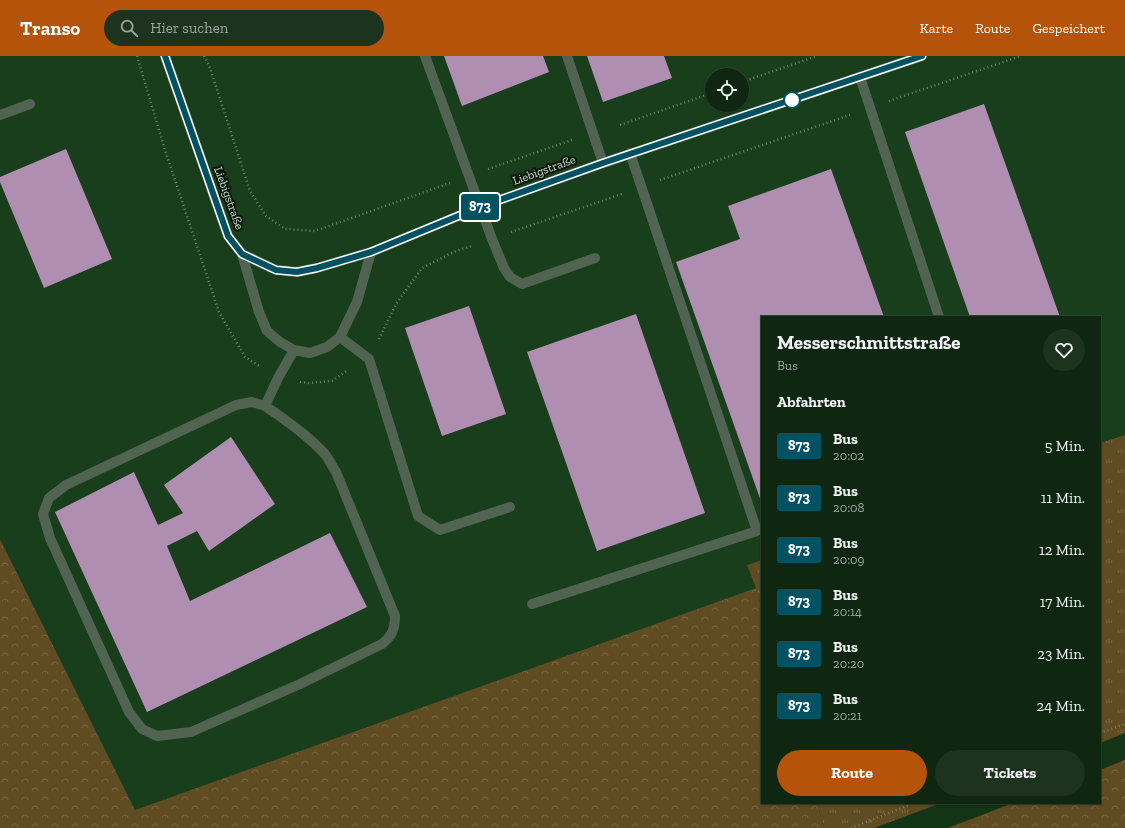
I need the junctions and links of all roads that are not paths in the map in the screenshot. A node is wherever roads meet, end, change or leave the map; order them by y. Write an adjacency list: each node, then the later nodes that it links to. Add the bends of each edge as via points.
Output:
1 (165, 56): 12 (street, Liebigstraße, via 228,236)
2 (426, 56): 10 (street)
3 (567, 56): 9 (street)
4 (922, 56): 5 (street, Liebigstraße)
5 (860, 77): 8 (street, Liebigstraße); 14 (street)
6 (30, 104): 7 (street)
7 (0, 115)
8 (630, 153): 9 (street, Liebigstraße); 19 (street, via 757,531)
9 (603, 163): 10 (street, Liebigstraße)
10 (480, 207): 11 (street, Liebigstraße); 13 (street, via 504,268 510,277 522,284)
11 (371, 252): 12 (street, Liebigstraße, via 297,272 276,270); 15 (street, via 357,302)
12 (242, 254): 16 (street, via 259,312 268,331)
13 (595, 258)
14 (939, 316)
15 (340, 337): 16 (street, via 328,348 310,354); 18 (street, via 369,359 418,516 440,530)
16 (294, 350): 17 (street)
17 (265, 406): 17 (street, via 308,438 325,454 336,472 395,616 395,628 382,644 300,684 191,732 157,736 142,729 129,712 50,538 43,514 49,498 66,485 236,405 252,402)
18 (510, 507)
19 (532, 604)

